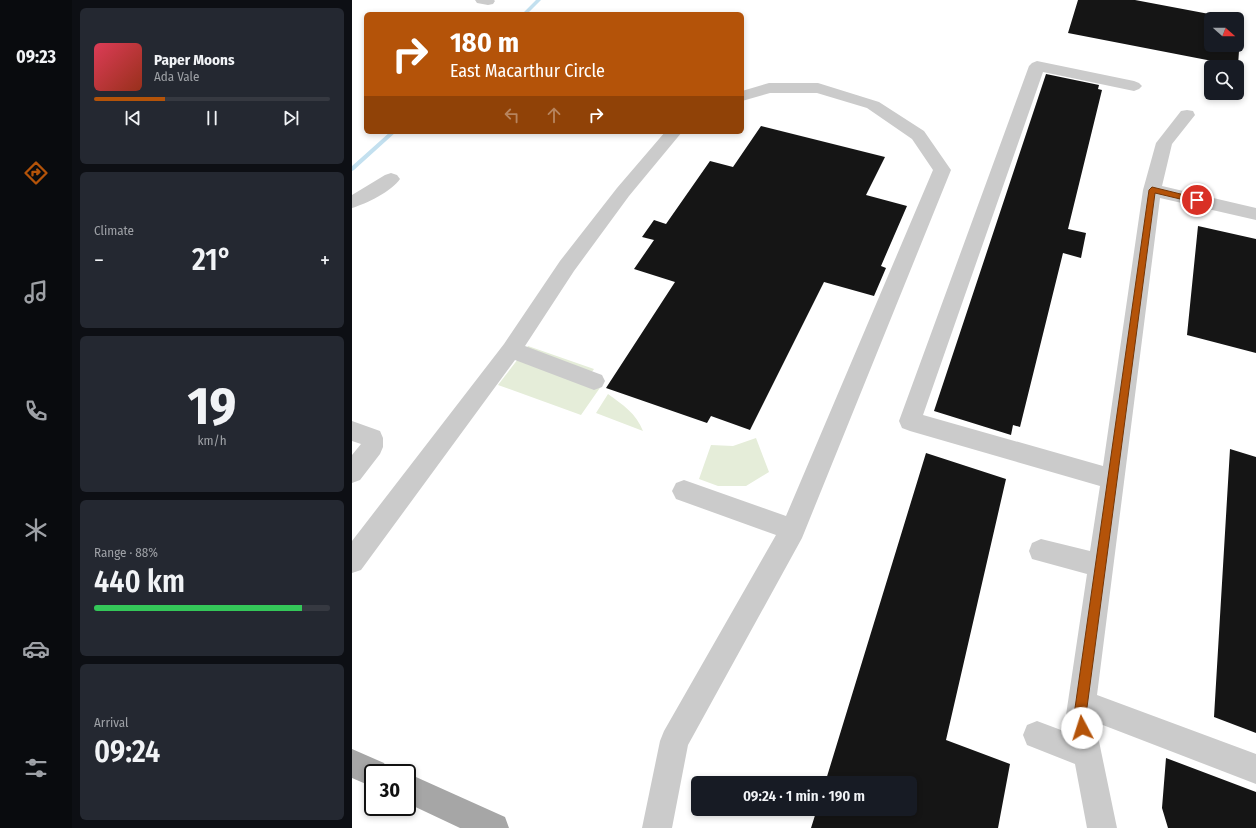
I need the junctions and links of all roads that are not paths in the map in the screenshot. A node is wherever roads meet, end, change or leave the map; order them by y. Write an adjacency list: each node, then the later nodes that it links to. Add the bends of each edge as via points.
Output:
1 (1134, 86): 13 (street, via 1037,66 910,420)
2 (744, 95): 15 (street, via 769,88 818,88 873,105 918,135 942,170)
3 (1187, 114): 6 (street, via 1164,143)
4 (672, 134): 9 (street, via 623,192 571,260)
5 (352, 188): 7 (street, via 370,181 391,179)
6 (1152, 190): 8 (street); 13 (street)
7 (352, 202)
8 (1256, 214)
9 (511, 350): 10 (street); 17 (street)
10 (594, 381)
11 (352, 431): 12 (street, via 372,438 372,448)
12 (352, 472)
13 (1112, 479): 18 (street)
14 (684, 491): 15 (street)
15 (793, 530): 27 (street, via 674,741)
16 (1041, 551): 18 (street)
17 (352, 561)
18 (1100, 566): 19 (street)
19 (1082, 703): 21 (street, via 1080,715); 24 (street)
20 (1037, 735): 21 (street)
21 (1088, 754): 28 (street)
22 (352, 763): 23 (main road)
23 (364, 768)
24 (1256, 769)
25 (416, 792): 26 (main road)
26 (494, 828)
27 (657, 828)
28 (1102, 828)

